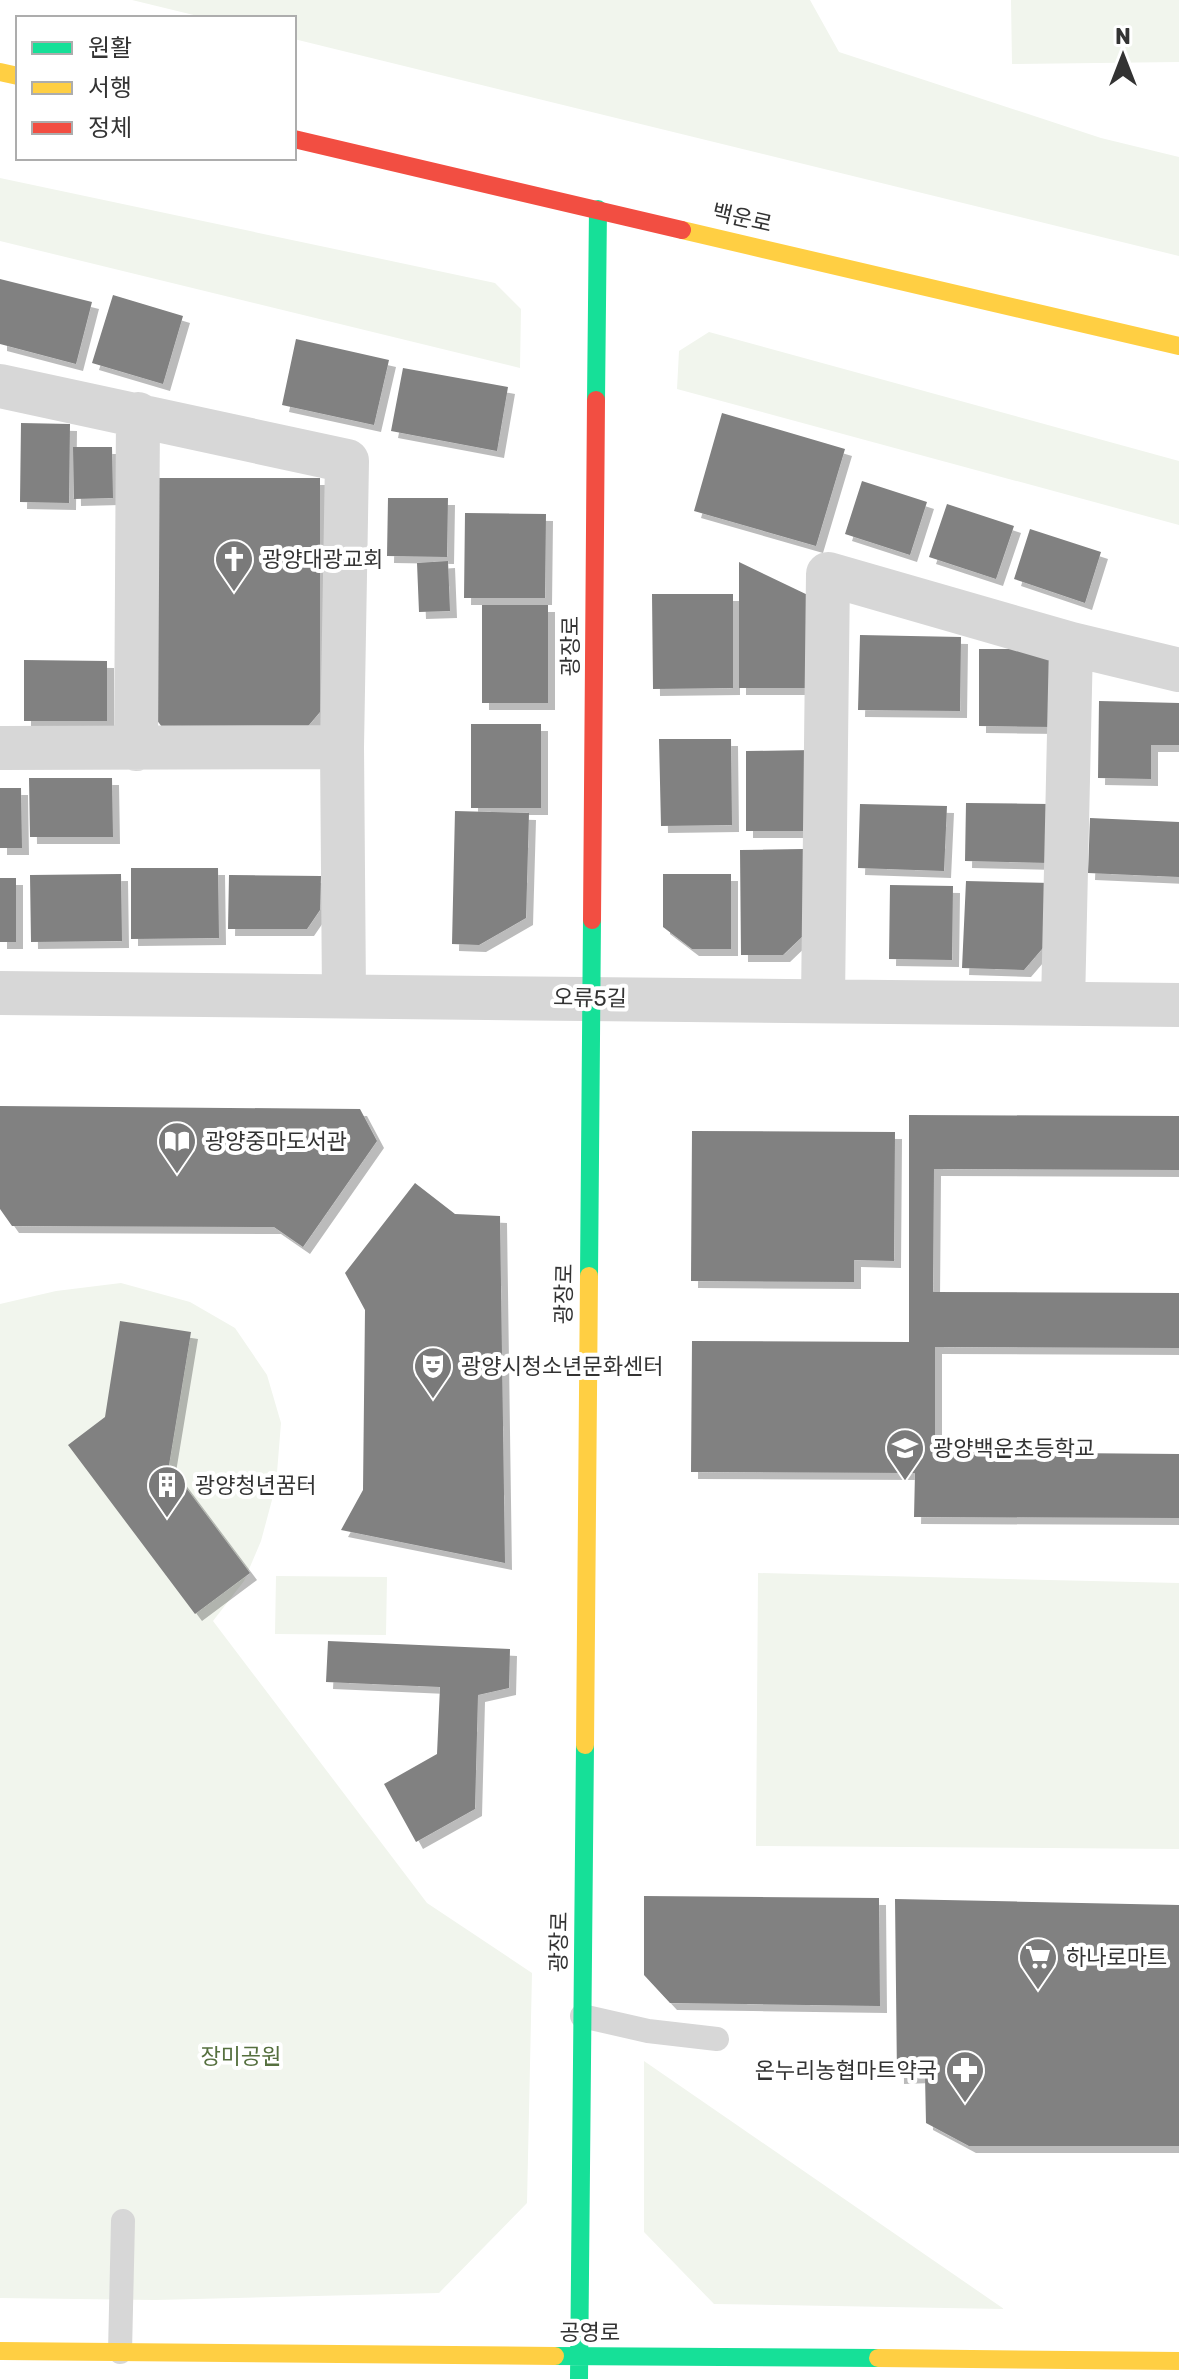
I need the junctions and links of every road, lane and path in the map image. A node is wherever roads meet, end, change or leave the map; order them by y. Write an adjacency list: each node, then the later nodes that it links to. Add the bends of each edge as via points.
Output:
1 (296, 139): 2 (street, 백운로)
2 (598, 209): 3 (street, 백운로); 13 (street, 광장로)
3 (1179, 346)
4 (0, 386): 5 (street)
5 (138, 414): 8 (street, via 347,461); 10 (street)
6 (1071, 644): 7 (street); 14 (street, via 828,574); 15 (street)
7 (1179, 670)
8 (342, 747): 10 (street); 12 (street)
9 (0, 748): 10 (street)
10 (136, 749)
11 (0, 993): 12 (street, 오류5길)
12 (344, 996): 13 (street, 오류5길)
13 (591, 998): 14 (street, 오류5길); 17 (street, 광장로)
14 (823, 1001): 15 (street, 오류5길)
15 (1063, 1004): 16 (street, 오류5길)
16 (1179, 1005)
17 (582, 2016): 18 (lane); 22 (street, 광장로)
18 (717, 2039)
19 (123, 2221): 21 (lane)
20 (11, 2351): 21 (street, 공영로); 24 (lane)
21 (120, 2352): 22 (street, 공영로)
22 (579, 2356): 23 (street, 공영로); 25 (street, 광장로)
23 (1179, 2361)
24 (21, 2379)
25 (579, 2379)

